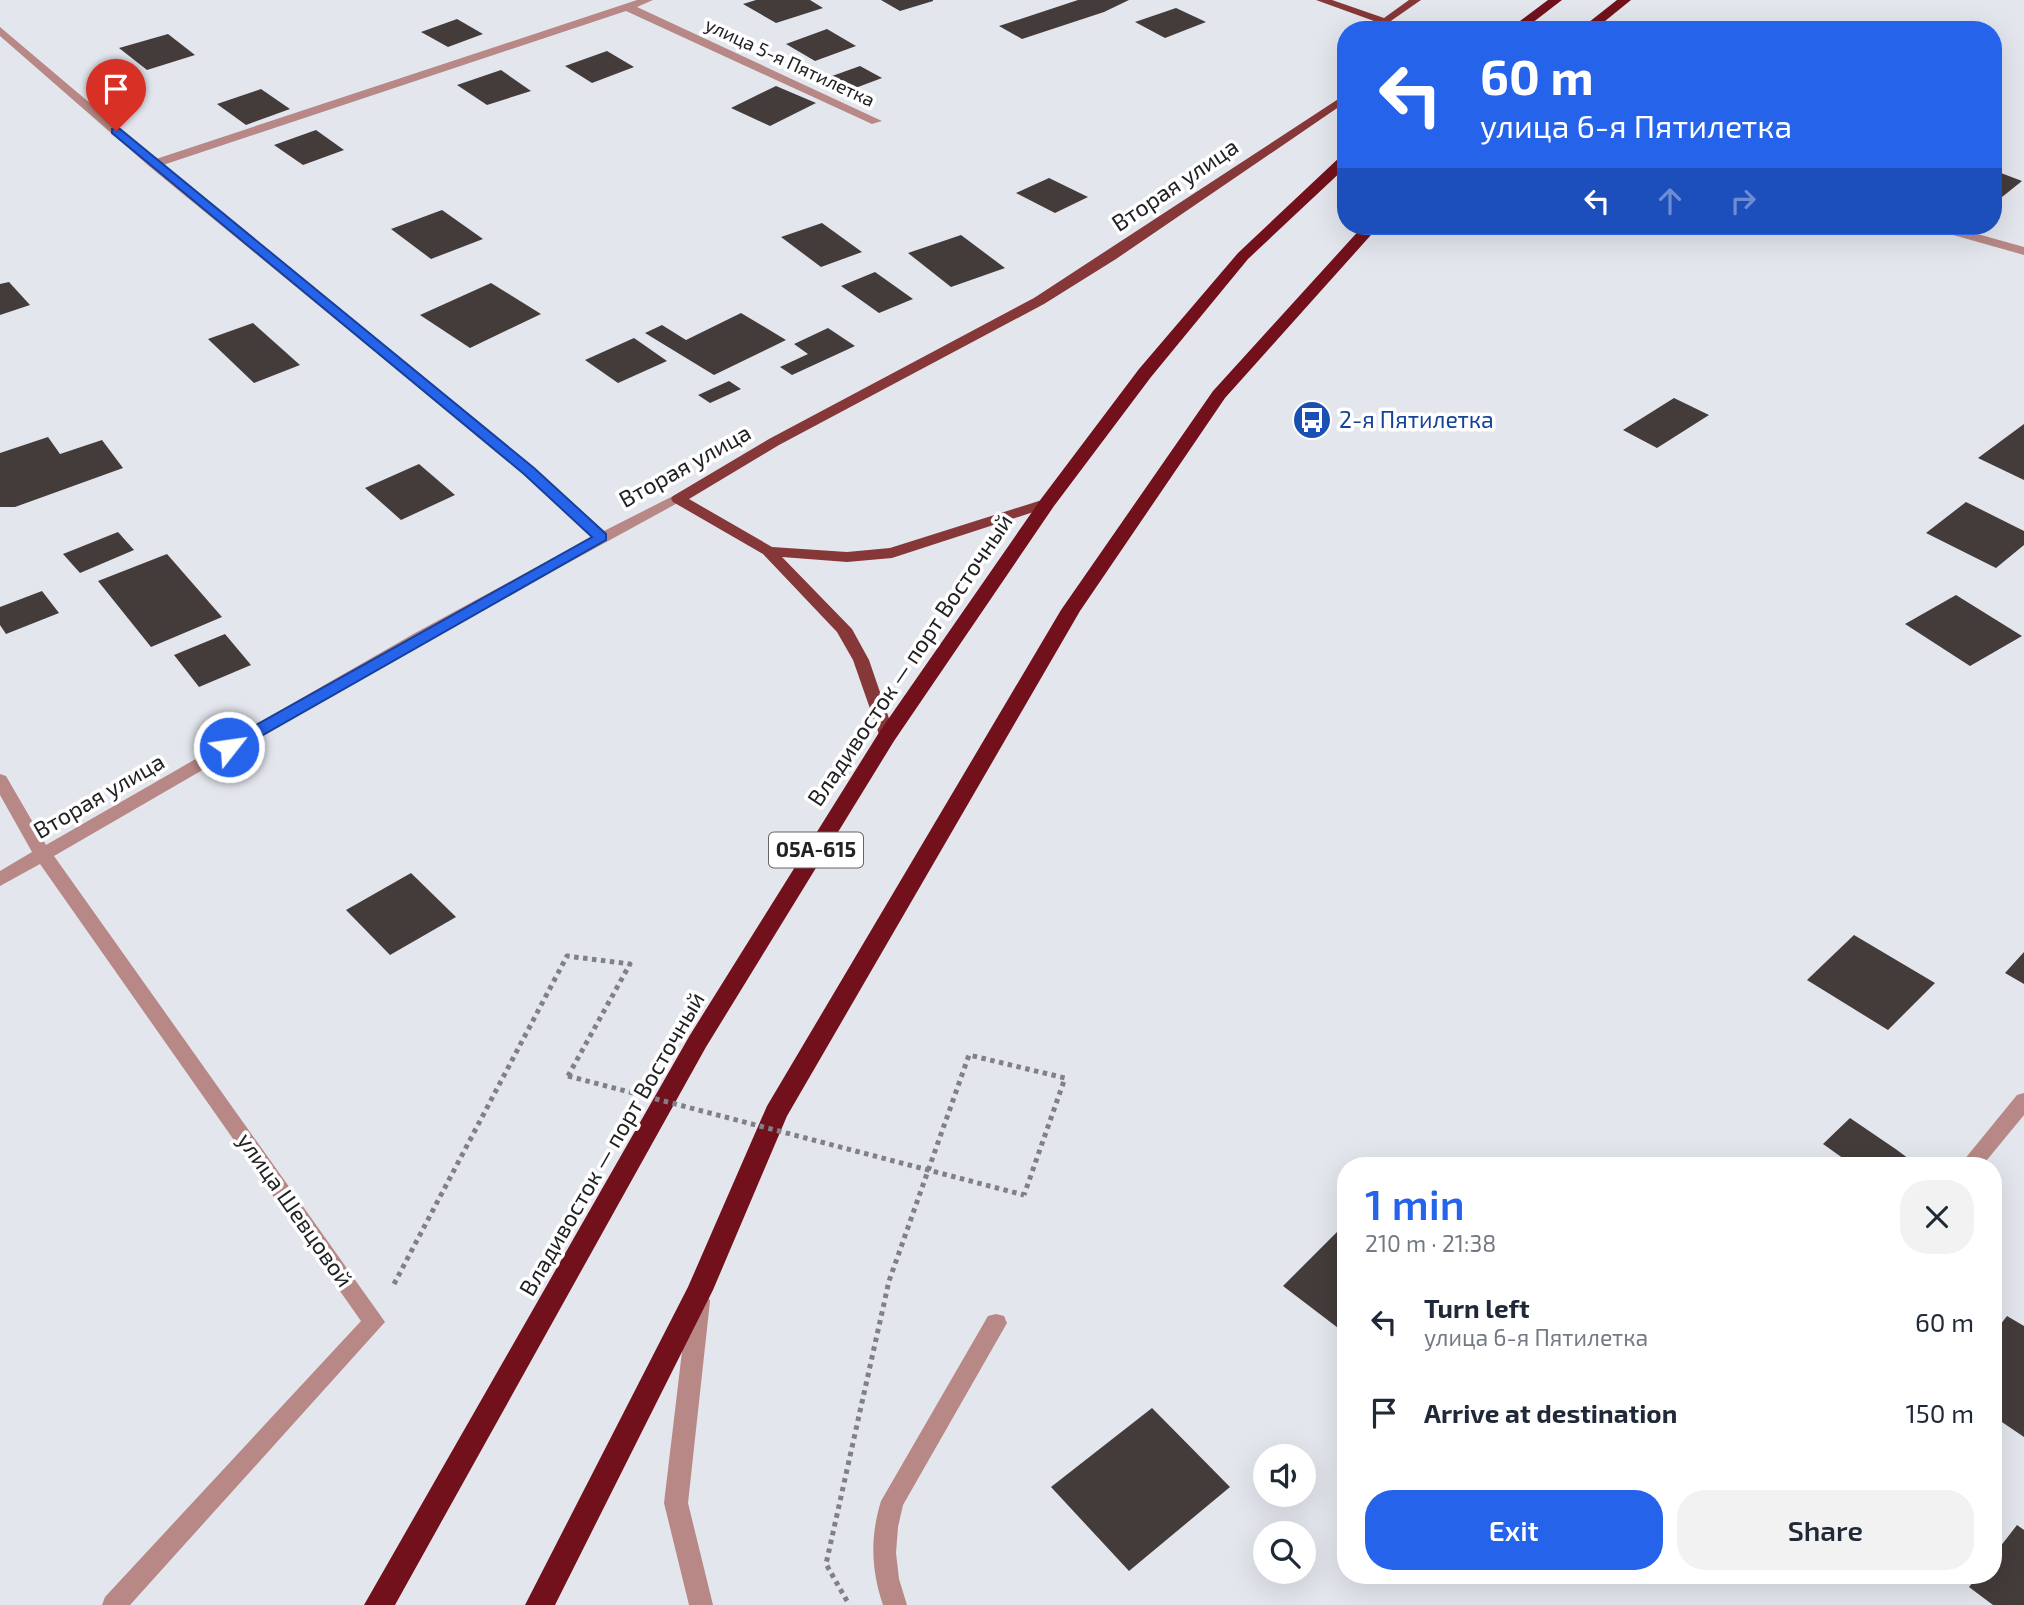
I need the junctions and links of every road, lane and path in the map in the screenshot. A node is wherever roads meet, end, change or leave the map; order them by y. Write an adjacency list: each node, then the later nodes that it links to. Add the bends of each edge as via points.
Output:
1 (612, 0): 7 (street, улица 5-я Пятилетка)
2 (648, 0): 7 (street)
3 (1321, 0): 8 (main road)
4 (1416, 0): 9 (main road)
5 (1556, 0): 10 (highway)
6 (1625, 0): 11 (highway)
7 (628, 7): 14 (street, улица 5-я Пятилетка); 15 (street)
8 (1373, 21)
9 (1391, 21)
10 (1527, 21)
11 (1597, 21)
12 (0, 30): 15 (street)
13 (1337, 103): 20 (main road, Вторая улица, via 1039,301 774,442)
14 (876, 121)
15 (154, 164): 22 (street, via 529,471)
16 (1337, 167): 21 (highway, Владивосток — порт Восточный / 05А-615, via 1243,256 1145,373)
17 (1363, 235): 30 (highway, via 1219,395 1071,610 776,1113)
18 (1968, 235): 19 (street)
19 (2024, 251)
20 (678, 499): 22 (street, Вторая улица); 23 (main road)
21 (1046, 503): 23 (main road, via 892,553 847,557); 24 (highway, Владивосток — порт Восточный / 05А-615)
22 (601, 537): 26 (street, Вторая улица)
23 (768, 551): 24 (main road, via 844,629 861,660)
24 (887, 736): 34 (highway, Владивосток — порт Восточный / 05А-615, via 698,1041)
25 (0, 780): 26 (street, улица Шевцовой)
26 (43, 855): 27 (street, Вторая улица); 31 (street, улица Шевцовой)
27 (0, 879)
28 (2024, 1101): 29 (street)
29 (1977, 1157)
30 (700, 1290): 35 (highway); 36 (street, via 676,1503)
31 (374, 1322): 33 (street); 37 (path, bridge, via 567,956 630,964 568,1076 1024,1195 1065,1078 969,1055 889,1280 826,1564)
32 (996, 1323): 38 (street, via 887,1516 883,1556)
33 (114, 1605)
34 (379, 1605)
35 (540, 1605)
36 (701, 1605)
37 (850, 1605)
38 (895, 1605)

